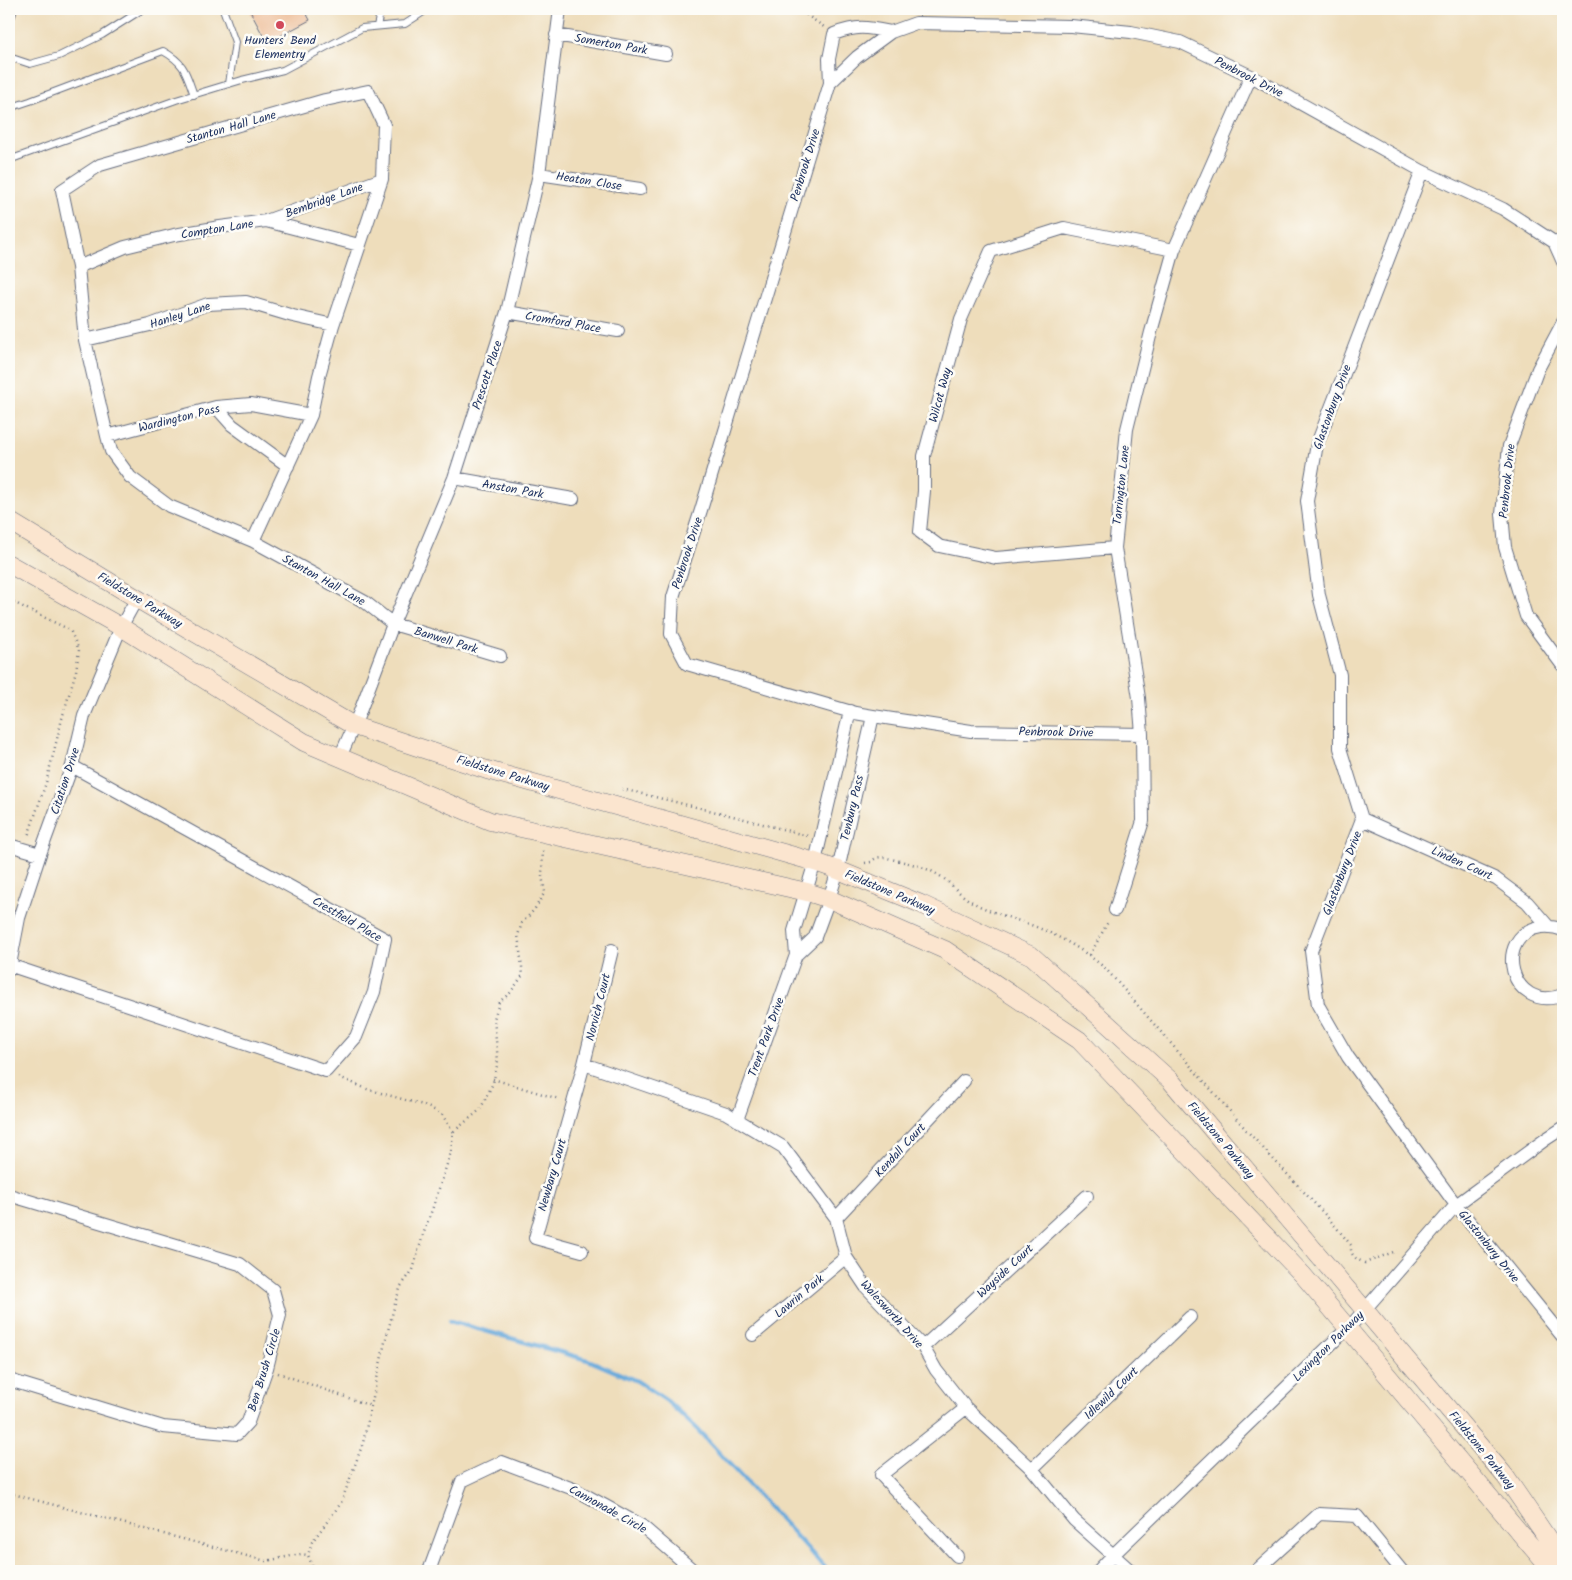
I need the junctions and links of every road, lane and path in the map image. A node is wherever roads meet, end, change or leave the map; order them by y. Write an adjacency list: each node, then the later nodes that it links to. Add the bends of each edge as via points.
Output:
1 (11, 9): 8 (street)
2 (142, 9): 14 (lane, via 102,35 59,56 30,64)
3 (223, 9): 17 (lane, via 235,42)
4 (381, 9): 9 (lane)
5 (424, 9): 9 (lane, via 405,24)
6 (560, 9): 12 (street, Prescott Place)
7 (798, 9): 11 (path)
8 (9, 15)
9 (377, 26): 17 (lane, via 362,28 283,70)
10 (891, 32): 11 (street, Penbrook Drive, via 852,27); 15 (street, Penbrook Drive, via 916,23 1071,26 1131,32 1180,42); 16 (street, Penbrook Drive)
11 (834, 34): 16 (street, Penbrook Drive, via 829,59)
12 (556, 35): 13 (street, Somerton Park); 22 (street, Prescott Place)
13 (666, 54)
14 (9, 57)
15 (1251, 76): 21 (street, Penbrook Drive); 27 (street, Tarrington Lane)
16 (830, 83): 51 (street, Penbrook Drive, via 673,597 671,634 687,664)
17 (229, 84): 18 (lane)
18 (194, 95): 19 (lane, via 184,68 176,58 163,51); 20 (lane)
19 (9, 108)
20 (9, 160)
21 (1422, 171): 28 (street, Penbrook Drive, via 1503,209 1554,242); 58 (street, Glastonbury Drive, via 1317,444 1307,501 1319,595 1340,675 1340,748)
22 (539, 174): 24 (street, Heaton Close); 30 (street, Prescott Place)
23 (382, 179): 25 (street, Bembridge Lane); 26 (street, Stanton Hall Lane); 29 (street, Stanton Hall Lane, via 384,125 368,91 325,100 100,165 62,190)
24 (640, 189)
25 (266, 221): 26 (street, Compton Lane); 29 (street, Compton Lane, via 174,235 125,247)
26 (359, 245): 32 (street, Stanton Hall Lane)
27 (1174, 250): 43 (street, Tarrington Lane, via 1126,429); 43 (street, Wilcot Way, via 1064,228 991,252 961,319 924,456 920,532 939,546 996,558)
28 (1563, 262)
29 (78, 267): 34 (street, Stanton Hall Lane)
30 (507, 312): 33 (street, Cromford Place); 39 (street, Prescott Place)
31 (1563, 322): 50 (street, Penbrook Drive, via 1538,370 1509,446 1502,514 1505,547 1526,616)
32 (333, 325): 34 (street, Hanley Lane, via 246,302 208,304 150,325); 36 (street, Stanton Hall Lane)
33 (618, 332)
34 (85, 340): 37 (street, Stanton Hall Lane)
35 (216, 407): 36 (street, Wardington Pass, via 251,404); 37 (street, Wardington Pass); 38 (street, via 232,425)
36 (310, 416): 38 (street, Stanton Hall Lane)
37 (107, 436): 42 (street, Stanton Hall Lane, via 111,451 130,477 169,506)
38 (288, 466): 42 (street, Stanton Hall Lane)
39 (454, 478): 40 (street, Anston Park); 47 (street, Prescott Place)
40 (573, 499)
41 (9, 521): 45 (street, Fieldstone Parkway)
42 (253, 541): 47 (street, Stanton Hall Lane, via 365,602)
43 (1115, 548): 54 (street, Tarrington Lane)
44 (9, 564): 48 (street, Fieldstone Parkway)
45 (137, 598): 48 (street, Citation Drive); 53 (street, Fieldstone Parkway)
46 (9, 600): 63 (path, via 70,630 79,650 46,783)
47 (393, 624): 49 (street, Banwell Park); 53 (street, Prescott Place)
48 (122, 627): 55 (street, Fieldstone Parkway, via 304,742); 56 (street, Citation Drive, via 84,716)
49 (500, 656)
50 (1563, 666)
51 (850, 711): 52 (street, Penbrook Drive); 59 (street, Tenbury Pass)
52 (873, 716): 54 (street, Penbrook Drive, via 971,731); 61 (street, Tenbury Pass)
53 (354, 726): 55 (street, Prescott Place); 65 (street, Fieldstone Parkway, via 487,770)
54 (1142, 734): 69 (street, Tarrington Lane, via 1143,820)
55 (340, 757): 67 (street, Fieldstone Parkway, via 490,821)
56 (72, 766): 64 (street, Citation Drive); 78 (street, Crestfield Place, via 385,939 374,992 356,1037)
57 (616, 788): 59 (path)
58 (1362, 819): 70 (street, Linden Court, via 1496,878 1527,902); 87 (street, Glastonbury Drive, via 1311,951 1318,1006 1348,1057)
59 (821, 840): 65 (street, Tenbury Pass)
60 (9, 845): 63 (street)
61 (843, 846): 66 (street, Tenbury Pass); 74 (path, via 854,850 860,861 866,863 880,856 930,870 972,903 1032,926)
62 (543, 847): 79 (path, via 545,892 522,923 518,935 523,975 500,1002 494,1019 498,1061)
63 (25, 849): 64 (street)
64 (40, 854): 75 (street, Citation Drive, via 19,918)
65 (815, 862): 66 (street, Fieldstone Parkway); 67 (street, Tenbury Pass)
66 (838, 870): 68 (street, Tenbury Pass); 92 (street, Fieldstone Parkway, via 921,904 1032,956 1171,1081)
67 (807, 892): 68 (street, Fieldstone Parkway); 73 (street, Trent Park Drive, via 794,931)
68 (830, 899): 73 (street, Trent Park Drive, via 815,937); 94 (street, Fieldstone Parkway, via 945,950 1079,1040 1303,1275)
69 (1115, 910): 74 (path)
70 (1548, 926): 71 (street); 76 (street, via 1525,934 1512,954 1511,966 1514,978 1531,995 1554,998)
71 (1563, 930)
72 (612, 950): 77 (street, Norvich Court)
73 (796, 955): 82 (street, Trent Park Drive)
74 (1090, 955): 89 (path, via 1330,1220 1351,1245 1350,1251 1355,1259 1365,1263)
75 (9, 967): 78 (street)
76 (1563, 995)
77 (584, 1064): 81 (street, Newbary Court); 82 (street, Walesworth Drive, via 726,1113)
78 (326, 1071): 84 (path, via 367,1089 441,1113)
79 (493, 1079): 81 (path); 84 (path, via 480,1110)
80 (964, 1081): 88 (street, Kendall Court)
81 (573, 1104): 90 (street, Newbary Court, via 535,1238)
82 (737, 1120): 88 (street, Walesworth Drive, via 783,1147)
83 (1563, 1128): 87 (street, Lexington Parkway)
84 (453, 1132): 100 (path, via 450,1152 413,1270 401,1286 396,1300)
85 (9, 1195): 98 (street, Ben Brush Circle, via 240,1264 273,1290 280,1315)
86 (1087, 1196): 97 (street, Wayside Court)
87 (1456, 1205): 92 (street, Lexington Parkway); 96 (street, Glastonbury Drive)
88 (836, 1218): 91 (street, Walesworth Drive)
89 (1400, 1248)
90 (582, 1251)
91 (846, 1257): 95 (street, Lawrin Park); 97 (street, Walesworth Drive, via 866,1287)
92 (1365, 1310): 94 (street, Lexington Parkway); 107 (street, Fieldstone Parkway, via 1505,1476)
93 (1190, 1317): 102 (street, Idlewild Court)
94 (1348, 1328): 106 (street, Lexington Parkway); 115 (street, Fieldstone Parkway)
95 (753, 1335)
96 (1563, 1337)
97 (923, 1347): 101 (street, Walesworth Drive, via 936,1370)
98 (267, 1368): 99 (street, Ben Brush Circle, via 248,1422 237,1434 163,1427); 100 (path)
99 (9, 1380)
100 (371, 1406): 104 (path, via 363,1443 341,1503 312,1542)
101 (966, 1408): 102 (street, Walesworth Drive); 105 (street, via 881,1475)
102 (1032, 1469): 106 (street, Walesworth Drive, via 1074,1520)
103 (9, 1493): 104 (path, via 266,1561)
104 (308, 1555): 108 (path)
105 (957, 1556)
106 (1112, 1556): 111 (street, Lexington Parkway); 112 (street, Walesworth Drive)
107 (1563, 1562)
108 (314, 1571)
109 (429, 1571): 110 (street, Cannonade Circle, via 462,1481 502,1462 576,1490 642,1526)
110 (694, 1571)
111 (1098, 1571)
112 (1131, 1571)
113 (1256, 1571): 114 (street, via 1319,1514 1358,1516)
114 (1402, 1571)
115 (1552, 1571)

